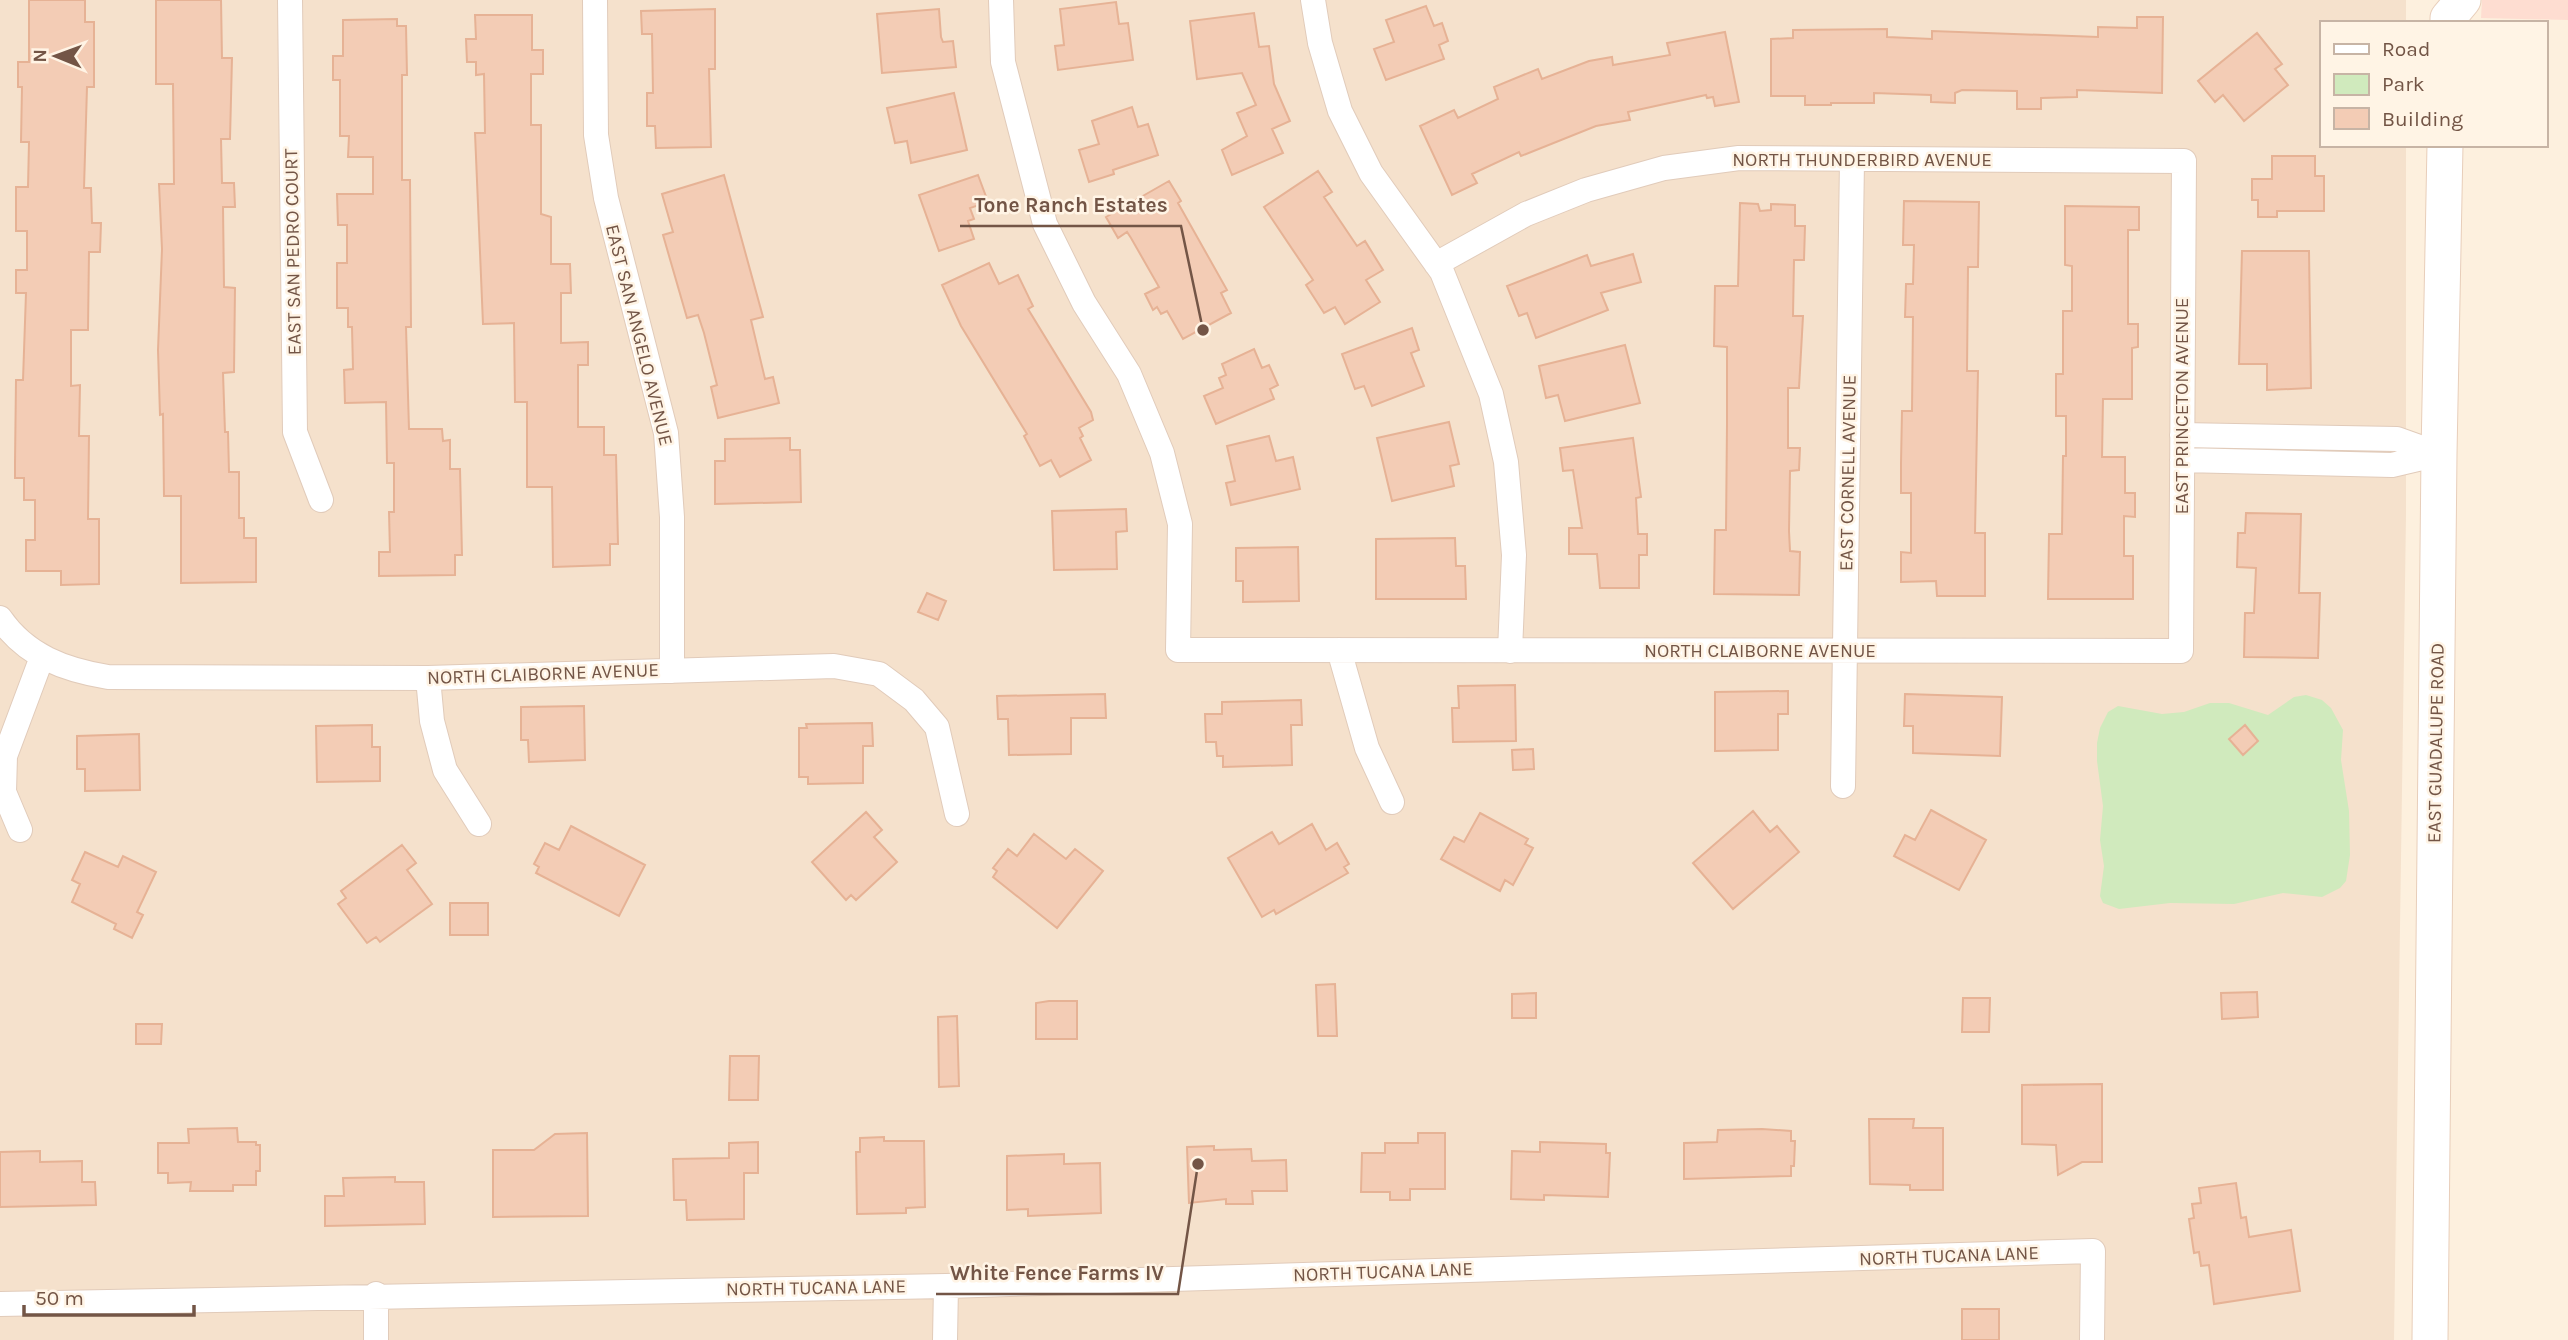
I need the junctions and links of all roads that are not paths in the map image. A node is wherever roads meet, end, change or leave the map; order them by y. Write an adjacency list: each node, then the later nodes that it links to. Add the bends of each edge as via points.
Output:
1 (290, 0): 12 (street, EAST SAN PEDRO COURT, via 295,432)
2 (595, 0): 19 (street, EAST SAN ANGELO AVENUE, via 596,135 606,198 666,433 672,517)
3 (1001, 0): 14 (street, NORTH CLAIBORNE AVENUE, via 1003,62 1045,224 1084,303 1129,374 1162,453 1180,523 1178,650)
4 (1313, 0): 8 (street, via 1340,111 1371,173)
5 (2445, 147): 10 (main road, EAST GUADALUPE ROAD)
6 (1852, 160): 7 (street, NORTH THUNDERBIRD AVENUE); 8 (street, NORTH THUNDERBIRD AVENUE, via 1739,158 1664,168 1586,190 1526,214); 16 (street, EAST CORNELL AVENUE)
7 (2184, 161): 9 (street, EAST PRINCETON AVENUE)
8 (1436, 264): 15 (street, via 1471,337 1491,394 1506,462 1514,555)
9 (2182, 435): 10 (street, via 2397,439); 11 (street, EAST PRINCETON AVENUE)
10 (2439, 454): 11 (street, via 2392,465); 32 (main road, EAST GUADALUPE ROAD)
11 (2182, 460): 17 (street, EAST PRINCETON AVENUE)
12 (321, 500)
13 (0, 618): 18 (street, NORTH CLAIBORNE AVENUE, via 10,633)
14 (1339, 650): 15 (street, NORTH CLAIBORNE AVENUE); 22 (street, via 1367,748)
15 (1510, 651): 16 (street, NORTH CLAIBORNE AVENUE)
16 (1845, 651): 17 (street, NORTH CLAIBORNE AVENUE); 21 (street, EAST CORNELL AVENUE)
17 (2181, 651)
18 (42, 657): 20 (street, NORTH CLAIBORNE AVENUE, via 74,671 108,677); 25 (street, via 5,756 4,792)
19 (672, 671): 20 (street, NORTH CLAIBORNE AVENUE); 23 (street, NORTH CLAIBORNE AVENUE, via 834,666 879,674 914,700 937,727)
20 (428, 678): 24 (street, via 432,721 445,770)
21 (1843, 786)
22 (1392, 802)
23 (957, 814)
24 (479, 824)
25 (20, 830)
26 (946, 1286): 27 (street, NORTH TUCANA LANE); 30 (street); 31 (street, NORTH TUCANA LANE, via 2093,1251)
27 (376, 1294): 28 (street, NORTH TUCANA LANE); 29 (street)
28 (0, 1304)
29 (376, 1340)
30 (945, 1340)
31 (2092, 1340)
32 (2430, 1340)

